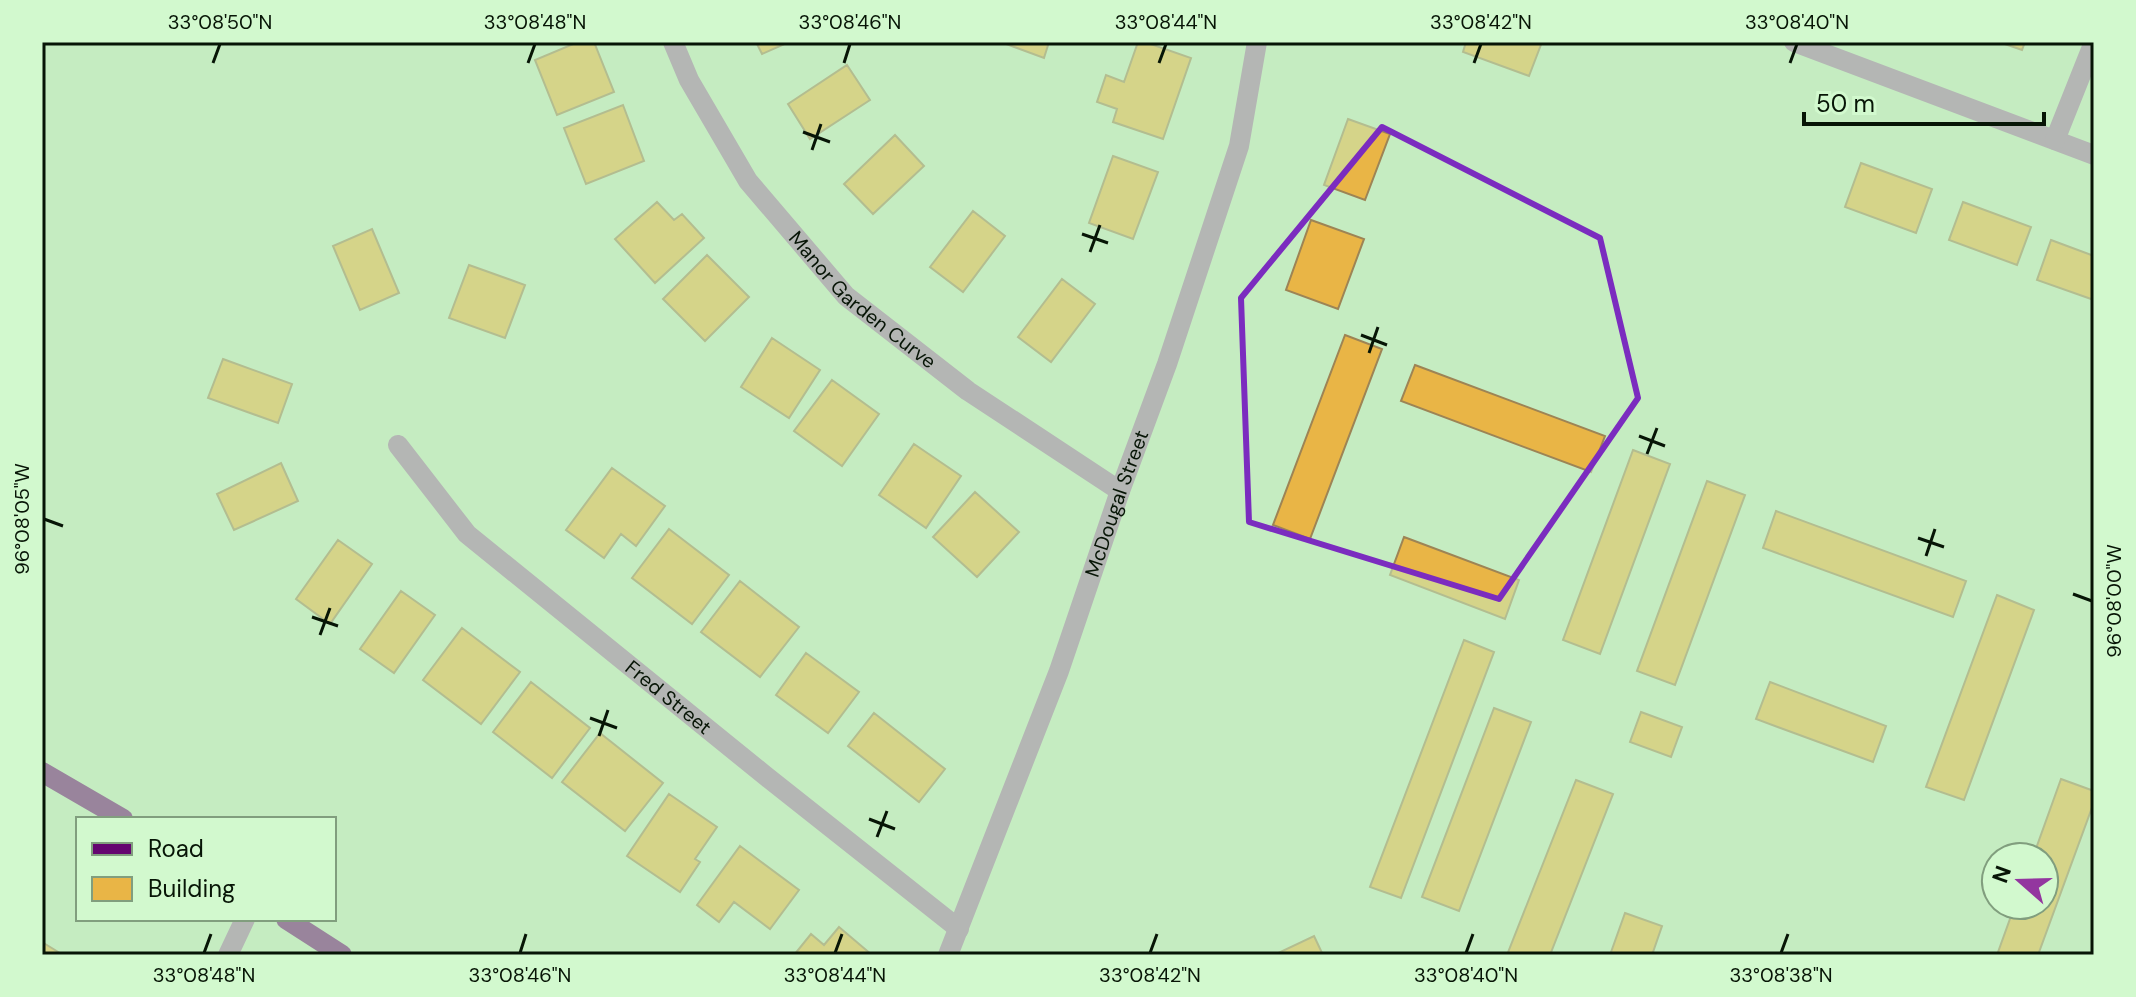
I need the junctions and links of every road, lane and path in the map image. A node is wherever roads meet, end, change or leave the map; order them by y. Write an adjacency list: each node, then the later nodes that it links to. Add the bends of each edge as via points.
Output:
1 (673, 42): 8 (street, Manor Garden Curve, via 748,181 846,296 968,391)
2 (1257, 42): 8 (street, McDougal Street, via 1239,146)
3 (1794, 42): 5 (street)
4 (2094, 42): 5 (street)
5 (2055, 140): 6 (street)
6 (2094, 155)
7 (398, 445): 13 (street, Fred Street, via 467,534)
8 (1120, 491): 13 (street, McDougal Street, via 1059,671)
9 (42, 772): 10 (main road)
10 (120, 817)
11 (244, 921): 14 (street)
12 (289, 921): 15 (main road)
13 (959, 929): 16 (street, McDougal Street)
14 (228, 955)
15 (342, 955)
16 (948, 955)

